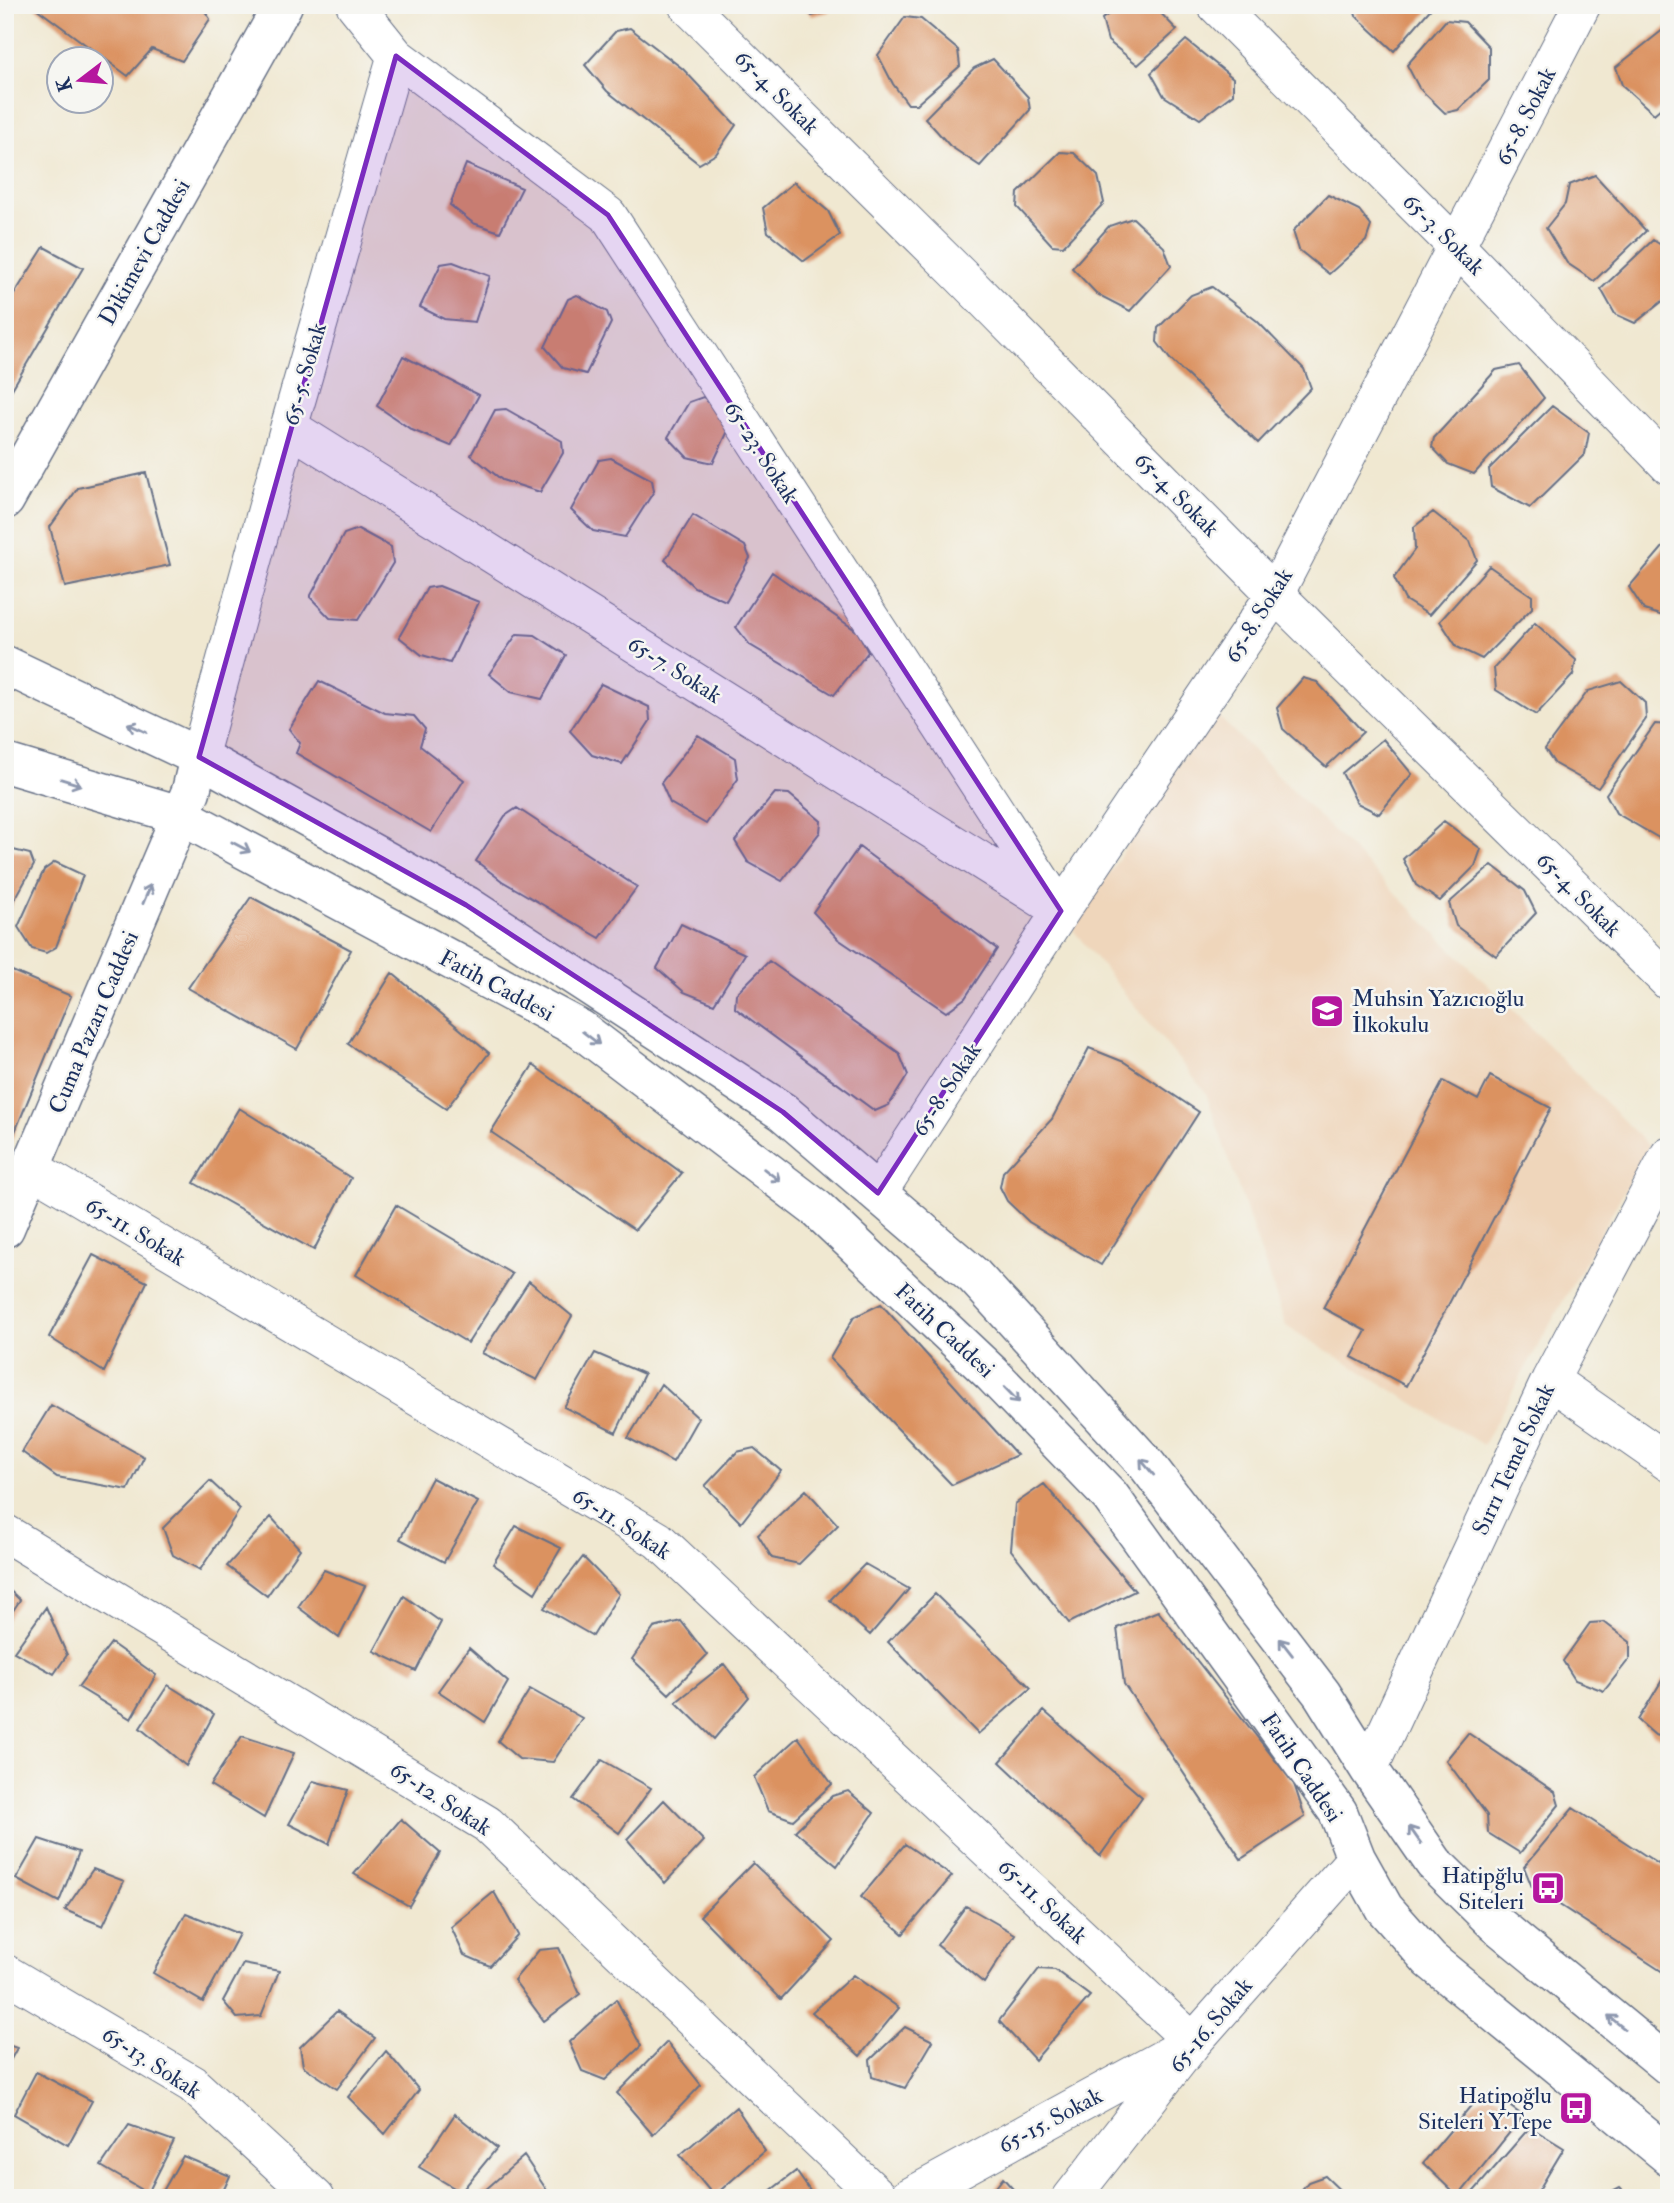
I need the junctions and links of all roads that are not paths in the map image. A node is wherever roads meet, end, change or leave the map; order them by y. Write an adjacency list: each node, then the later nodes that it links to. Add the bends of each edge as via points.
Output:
1 (283, 5): 10 (main road, Dikimevi Caddesi)
2 (355, 5): 6 (street)
3 (687, 5): 11 (street, 65-4. Sokak)
4 (1216, 5): 7 (street, 65-3. Sokak)
5 (1582, 5): 7 (street, 65-8. Sokak)
6 (396, 56): 8 (street, 65-5. Sokak); 16 (street, 65-23. Sokak, via 608,215)
7 (1457, 247): 9 (street, 65-3. Sokak); 11 (street, 65-8. Sokak)
8 (289, 427): 13 (street, 65-5. Sokak); 16 (street, 65-7. Sokak)
9 (1669, 466)
10 (5, 500)
11 (1275, 594): 16 (street, 65-8. Sokak); 17 (street, 65-4. Sokak)
12 (5, 666): 13 (main road, Fatih Caddesi, one-way to 12)
13 (199, 757): 15 (main road, Cuma Pazarı Caddesi); 20 (main road, Fatih Caddesi, via 467,905 783,1112)
14 (5, 763): 15 (main road, Fatih Caddesi, one-way to 15)
15 (180, 815): 19 (main road, Cuma Pazarı Caddesi, one-way to 15); 26 (main road, Fatih Caddesi, one-way to 26, via 580,1029 817,1209 992,1374 1110,1496 1338,1812)
16 (1061, 911): 20 (street, 65-8. Sokak)
17 (1669, 982)
18 (1669, 1155): 22 (street, Sırrı Temel Sokak)
19 (31, 1168): 21 (main road, Cuma Pazarı Caddesi); 28 (street, 65-11. Sokak, via 658,1541)
20 (878, 1193): 25 (main road, Fatih Caddesi, one-way to 20, via 1322,1694 1147,1465 974,1276)
21 (5, 1228)
22 (1550, 1380): 23 (street); 25 (street, Sırrı Temel Sokak)
23 (1669, 1463)
24 (5, 1533): 33 (street, 65-12. Sokak, via 487,1824)
25 (1369, 1769): 29 (main road, Fatih Caddesi, one-way to 25, via 1495,1923 1434,1863)
26 (1356, 1858): 28 (street, 65-16. Sokak); 30 (main road, Fatih Caddesi, via 1384,1908 1430,1960)
27 (5, 1973): 32 (street, 65-13. Sokak, via 192,2084)
28 (1193, 2042): 31 (street, 65-16. Sokak); 34 (street, 65-15. Sokak)
29 (1669, 2066)
30 (1669, 2156)
31 (1079, 2195)
32 (316, 2198)
33 (880, 2198)
34 (907, 2198)

